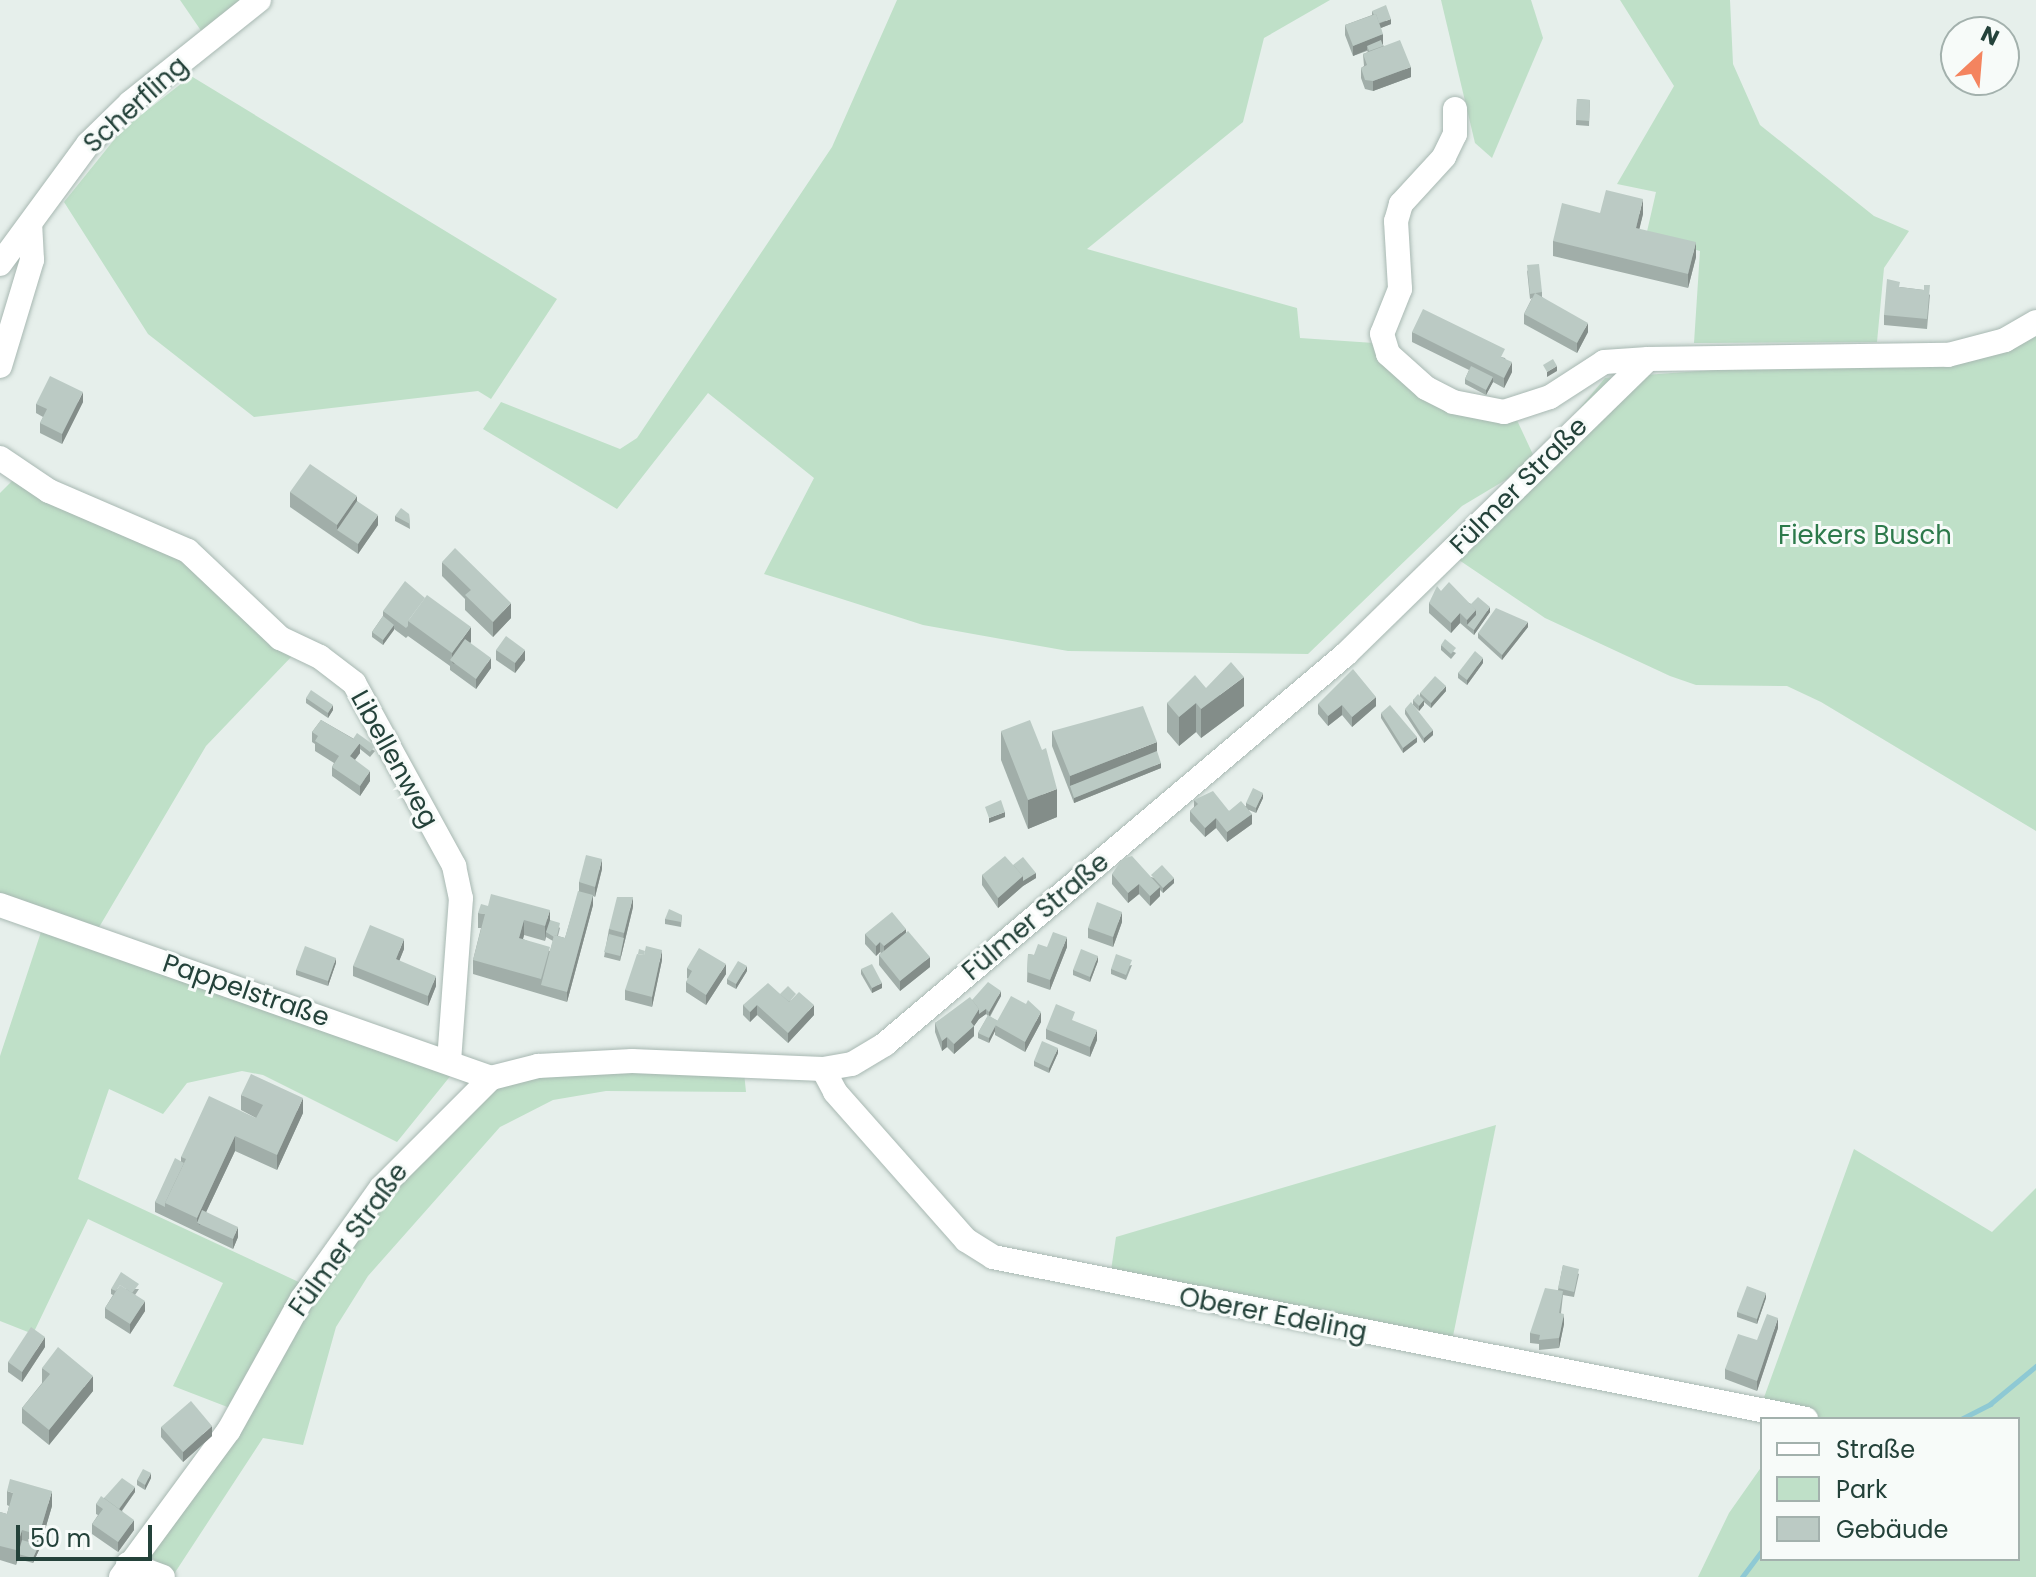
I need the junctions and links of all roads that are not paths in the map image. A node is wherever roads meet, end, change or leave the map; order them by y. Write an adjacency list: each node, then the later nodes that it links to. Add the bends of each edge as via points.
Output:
1 (259, 0): 3 (street, Scherfling, via 130,103 88,144)
2 (1455, 109): 6 (street, via 1455,134 1444,157 1401,204 1396,221 1400,289 1382,334 1388,354 1402,370 1453,402 1504,412 1550,397 1604,362)
3 (30, 225): 4 (street, Scherfling); 7 (street, via 32,260)
4 (0, 264)
5 (2036, 322): 6 (street, via 2005,340 1948,355)
6 (1648, 359): 11 (street, Fülmer Straße, via 1346,654 885,1044 852,1064)
7 (0, 366)
8 (0, 458): 10 (street, Libellenweg, via 49,491 188,551 280,638 320,657 354,683 454,866 461,898)
9 (0, 905): 10 (street, Pappelstraße)
10 (449, 1060): 12 (street, Pappelstraße)
11 (823, 1069): 12 (street, Fülmer Straße, via 632,1061 538,1066); 13 (street, Oberer Edeling, via 835,1092 966,1240 993,1257)
12 (491, 1078): 14 (street, Fülmer Straße, via 381,1188 302,1299 229,1430)
13 (1796, 1417)
14 (124, 1570): 15 (street)
15 (163, 1577)

